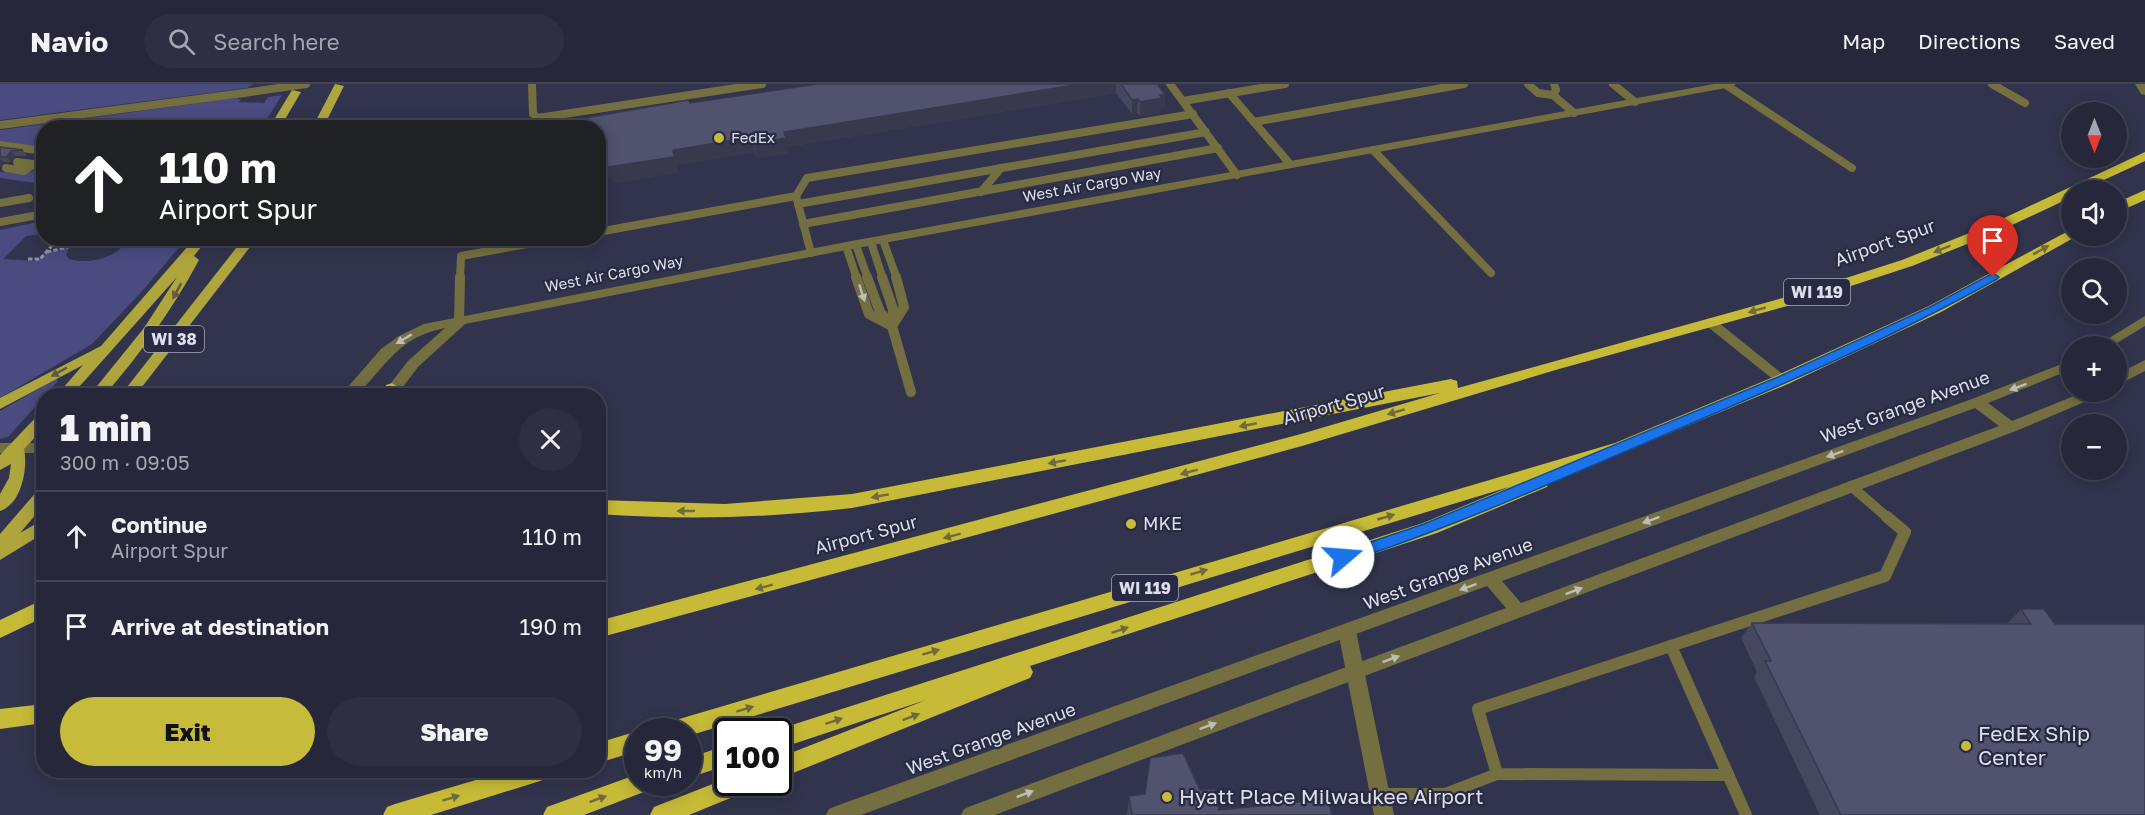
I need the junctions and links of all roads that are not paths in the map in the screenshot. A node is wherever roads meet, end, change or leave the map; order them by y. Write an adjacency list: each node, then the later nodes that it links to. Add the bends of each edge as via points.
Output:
1 (306, 84): 24 (lane, bridge)
2 (532, 84): 3 (lane, via 533,114 538,118)
3 (762, 84)
4 (1170, 84): 18 (lane)
5 (1285, 84): 16 (lane)
6 (1464, 84): 27 (lane)
7 (1528, 84): 17 (lane, via 1538,93)
8 (1554, 84): 17 (lane, via 1556,90)
9 (1613, 84): 19 (lane)
10 (1992, 84): 20 (lane)
11 (2140, 84): 15 (street)
12 (1729, 85): 19 (street, West Air Cargo Way); 40 (lane)
13 (339, 86): 26 (main road)
14 (296, 92): 25 (main road)
15 (2145, 92)
16 (1229, 93): 18 (lane); 27 (lane)
17 (1552, 95): 21 (lane)
18 (1183, 101): 22 (lane)
19 (1635, 102): 21 (street, West Air Cargo Way)
20 (2025, 103)
21 (1574, 113): 32 (street, West Air Cargo Way)
22 (1192, 114): 29 (lane); 47 (lane, via 807,178)
23 (36, 120): 28 (lane, bridge)
24 (38, 120)
25 (279, 120)
26 (321, 120)
27 (1254, 122): 37 (lane)
28 (0, 125)
29 (1206, 132): 31 (lane); 39 (lane)
30 (0, 145): 33 (lane)
31 (1218, 148): 41 (lane); 43 (lane)
32 (1372, 150): 37 (street, West Air Cargo Way); 62 (lane)
33 (36, 151)
34 (2145, 156): 42 (highway, Airport Spur / WI 119)
35 (17, 162): 36 (lane)
36 (34, 164): 38 (lane, via 24,171)
37 (1290, 164): 41 (street, West Air Cargo Way)
38 (6, 168)
39 (1000, 168): 43 (lane); 47 (lane)
40 (1852, 168)
41 (1238, 175): 55 (street, West Air Cargo Way)
42 (2093, 180)
43 (981, 192): 52 (lane)
44 (2145, 194): 49 (highway)
45 (2061, 195): 65 (highway, Airport Spur / WI 119, one-way to 65, via 1992,229 1907,263)
46 (29, 198): 48 (lane)
47 (797, 200): 52 (lane); 53 (lane)
48 (0, 203)
49 (2127, 203)
50 (36, 215): 51 (lane)
51 (0, 222)
52 (803, 224): 61 (lane)
53 (606, 231)
54 (2061, 239): 73 (highway, WI 119, one-way to 54, via 1935,309)
55 (877, 241): 56 (street, West Air Cargo Way); 66 (lane, via 893,309)
56 (851, 245): 61 (street, West Air Cargo Way); 66 (lane, one-way to 66, via 869,314)
57 (196, 246): 68 (main road, WI 38)
58 (199, 246): 75 (main road, one-way to 75, via 155,325)
59 (245, 246): 76 (main road, WI 38)
60 (517, 246): 64 (lane, via 461,256)
61 (811, 253): 64 (street, West Air Cargo Way)
62 (1491, 273)
63 (2145, 320): 67 (street)
64 (459, 323): 77 (street, West Air Cargo Way, one-way to 77, via 424,328 402,339 375,364); 78 (street, West Air Cargo Way, via 419,358)
65 (1711, 323): 69 (highway, Airport Spur / WI 119); 73 (lane)
66 (892, 326): 79 (lane)
67 (2119, 336)
68 (110, 344): 74 (main road, WI 38); 82 (main road, one-way to 82)
69 (1553, 365): 92 (highway, one-way to 92, via 852,501 727,511); 99 (highway, Airport Spur / WI 119, one-way to 99, via 1279,447)
70 (2145, 365): 72 (street)
71 (2061, 368): 80 (street, West Grange Avenue, one-way to 80)
72 (2127, 375)
73 (1782, 380): 85 (highway, WI 119)
74 (70, 388)
75 (103, 388)
76 (138, 388)
77 (360, 388)
78 (396, 388)
79 (911, 392)
80 (1977, 402): 84 (street); 96 (street, West Grange Avenue, one-way to 96)
81 (2072, 402): 84 (street)
82 (0, 404)
83 (36, 425): 86 (main road)
84 (2011, 427): 89 (street)
85 (1621, 447): 102 (highway, one-way to 85, via 1430,528); 107 (highway, WI 119, one-way to 85)
86 (8, 448): 87 (street); 88 (main road); 91 (main road, via 20,464)
87 (36, 448)
88 (0, 465)
89 (1851, 486): 98 (street, one-way to 89); 103 (lane, via 1905,532 1885,576)
90 (36, 503): 94 (main road)
91 (0, 505)
92 (606, 508)
93 (36, 530): 95 (main road)
94 (0, 545)
95 (0, 554)
96 (1491, 579): 98 (street); 101 (street, West Grange Avenue, one-way to 101)
97 (36, 611): 100 (highway)
98 (1519, 612): 104 (street, one-way to 98)
99 (606, 628)
100 (0, 630)
101 (1347, 631): 104 (street); 121 (street, West Grange Avenue)
102 (1082, 643): 108 (highway, one-way to 102); 111 (highway, one-way to 102, via 1000,682)
103 (1671, 646): 112 (lane, via 1478,709); 113 (lane)
104 (1356, 672): 117 (street); 122 (street, one-way to 104)
105 (36, 714): 106 (highway)
106 (0, 718)
107 (702, 722)
108 (792, 735)
109 (624, 745): 110 (highway)
110 (606, 751)
111 (792, 764)
112 (1497, 774): 113 (lane); 117 (lane, via 1445,794)
113 (1728, 775): 124 (lane)
114 (517, 778): 118 (highway, one-way to 114)
115 (624, 789): 119 (highway, one-way to 115)
116 (714, 794): 120 (highway)
117 (1380, 794): 123 (street)
118 (395, 815)
119 (555, 815)
120 (662, 815)
121 (836, 815)
122 (970, 815)
123 (1384, 815)
124 (1746, 815)

